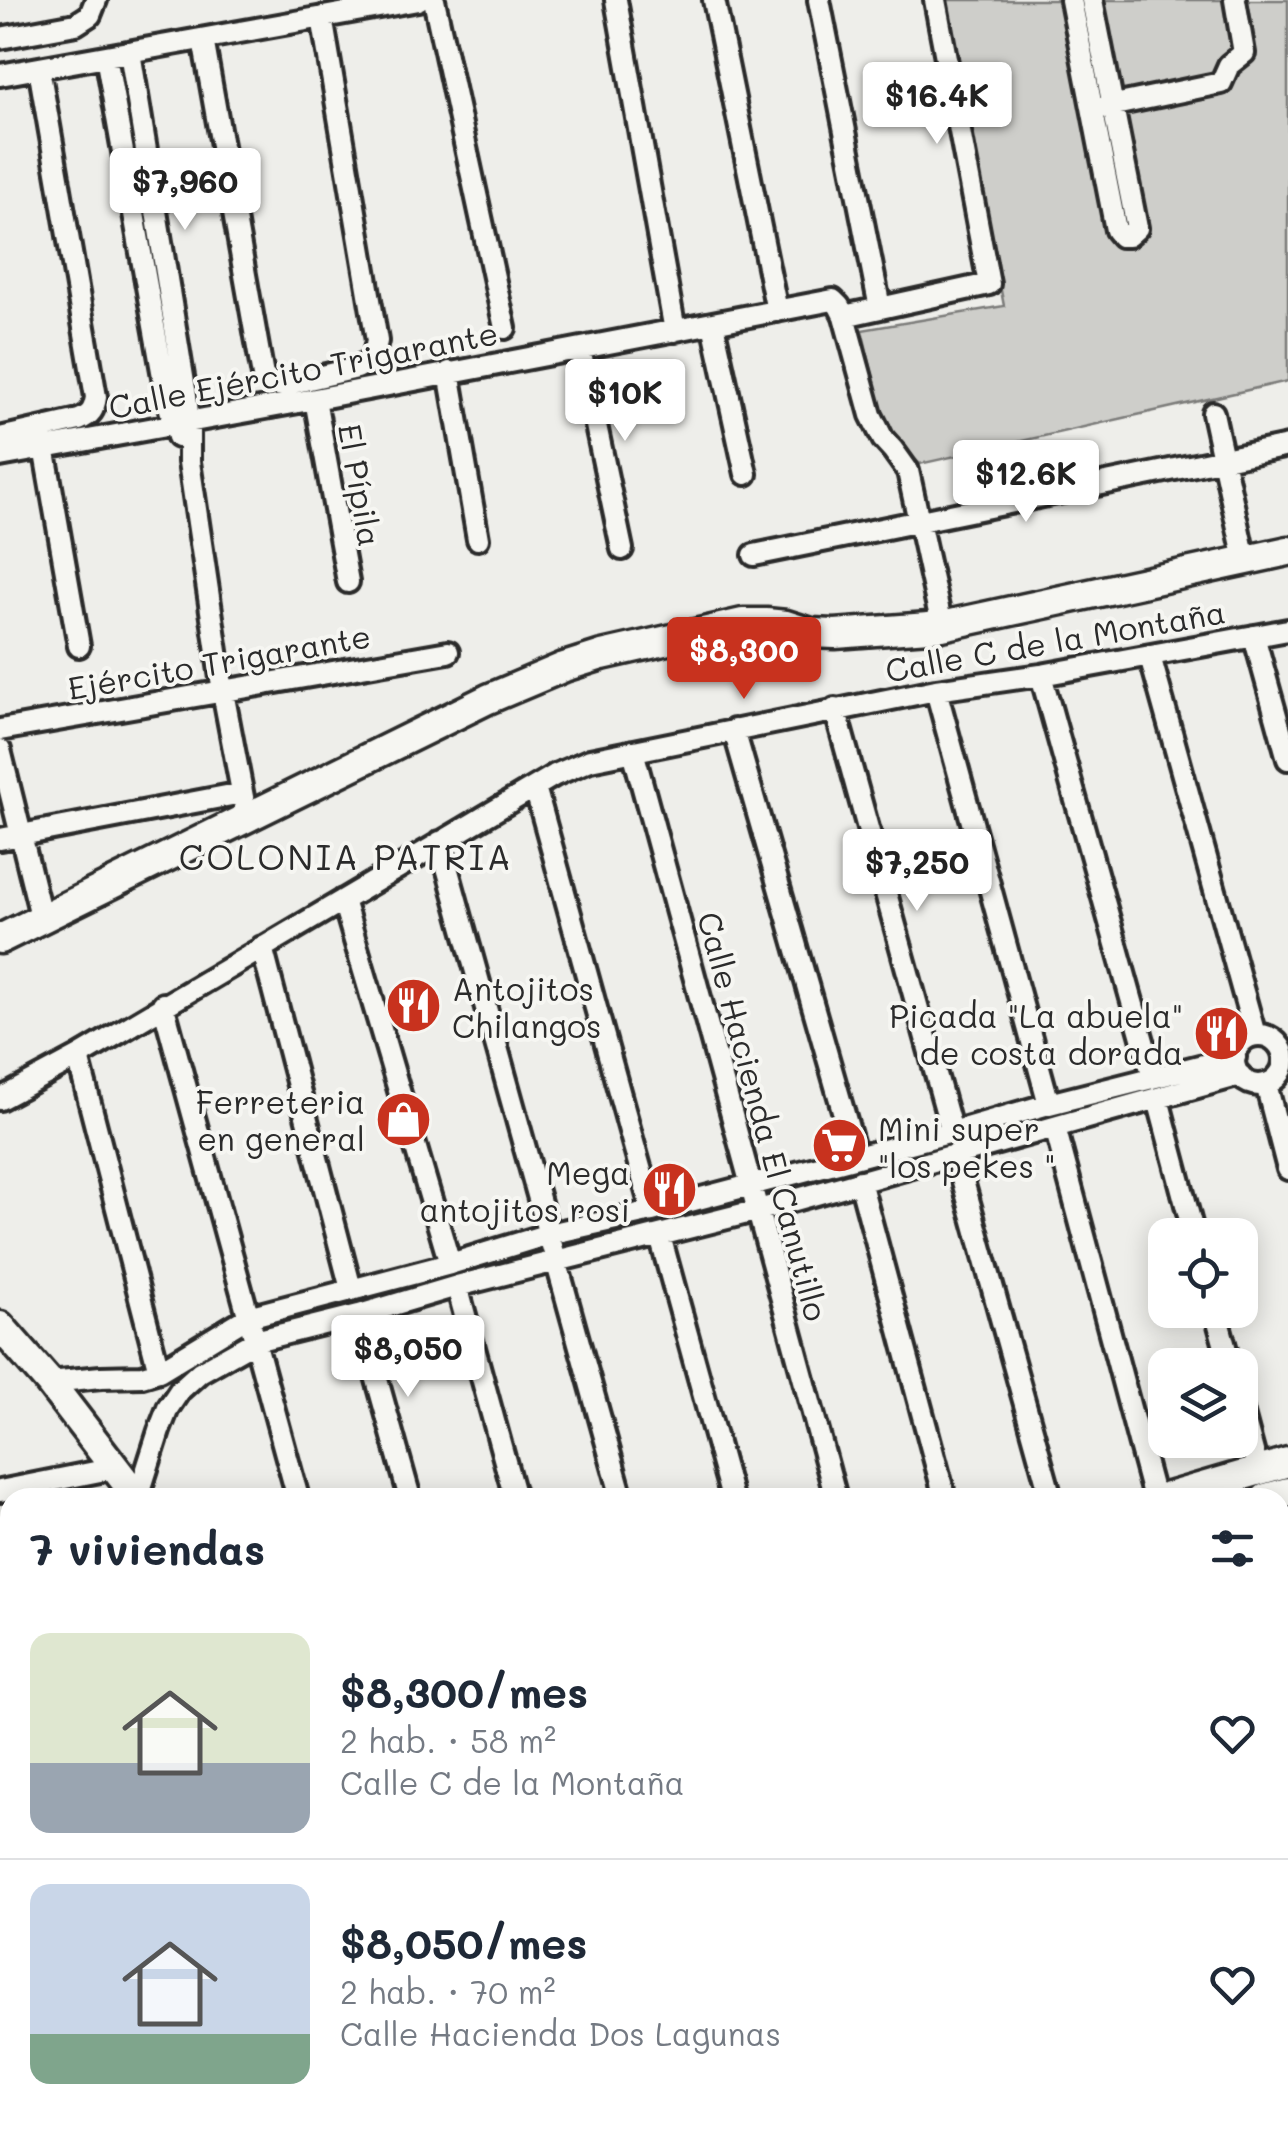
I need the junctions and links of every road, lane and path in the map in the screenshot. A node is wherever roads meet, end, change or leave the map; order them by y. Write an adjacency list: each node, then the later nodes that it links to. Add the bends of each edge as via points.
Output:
1 (96, 0): 12 (street, via 76,24)
2 (418, 0): 11 (street)
3 (434, 0): 23 (street)
4 (616, 0): 24 (street)
5 (714, 0): 20 (street)
6 (819, 0): 19 (street)
7 (935, 0): 19 (street, via 989,284)
8 (1072, 0): 18 (street)
9 (1092, 0): 18 (street)
10 (1235, 0): 18 (street, via 1244,53 1228,64 1221,83)
11 (322, 17): 13 (street); 13 (street, via 377,341 373,359 357,368 282,386 263,376)
12 (0, 38)
13 (203, 39): 14 (street)
14 (130, 52): 15 (street); 29 (street)
15 (106, 56): 16 (street); 29 (street, via 163,380)
16 (39, 68): 17 (street); 30 (street, via 96,397 89,416 80,420)
17 (0, 75)
18 (1102, 107): 18 (street, via 1136,228 1128,236 1116,230)
19 (880, 308): 21 (street)
20 (776, 311): 21 (street, Calle Ejército Trigarante, via 833,300); 22 (street, Calle Ejército Trigarante)
21 (844, 316): 36 (street, via 871,415 908,472)
22 (713, 324): 24 (street, Calle Ejército Trigarante); 35 (street)
23 (504, 328)
24 (675, 331): 25 (street, Calle Ejército Trigarante)
25 (580, 348): 26 (street, Calle Ejército Trigarante); 38 (street)
26 (449, 372): 27 (street, Calle Ejército Trigarante); 37 (street)
27 (314, 399): 29 (street, Calle Ejército Trigarante); 42 (street, El Pípila)
28 (1213, 413): 34 (street)
29 (181, 424): 32 (street, Calle Ejército Trigarante); 51 (street)
30 (0, 438)
31 (1288, 446): 34 (street)
32 (44, 448): 33 (street, Calle Ejército Trigarante); 46 (street)
33 (0, 456)
34 (1223, 459): 36 (street); 41 (street)
35 (746, 474)
36 (920, 521): 40 (street); 43 (street)
37 (478, 539)
38 (622, 550)
39 (1288, 550): 41 (street)
40 (754, 555)
41 (1245, 560): 43 (street)
42 (348, 582)
43 (942, 626): 59 (street, via 834,634 743,623 602,655)
44 (1288, 630): 45 (street, Calle C de la Montaña)
45 (1254, 636): 48 (street, Calle C de la Montaña); 57 (street)
46 (80, 646)
47 (448, 652): 51 (street, Ejército Trigarante)
48 (1150, 656): 49 (street, Calle C de la Montaña); 67 (street)
49 (1041, 675): 50 (street, Calle C de la Montaña); 72 (street)
50 (936, 690): 52 (street, Calle C de la Montaña); 76 (street)
51 (223, 692): 53 (street, Ejército Trigarante); 59 (street)
52 (835, 710): 54 (street, Calle C de la Montaña); 78 (street)
53 (0, 730)
54 (734, 730): 56 (street, Calle C de la Montaña); 79 (street)
55 (0, 750): 60 (street)
56 (633, 751): 58 (street, Calle C de la Montaña, via 590,760); 83 (street, Calle Hacienda El Canutillo)
57 (1288, 760)
58 (535, 788): 61 (street, Calle C de la Montaña); 85 (street)
59 (244, 806): 60 (street); 63 (street)
60 (10, 837): 63 (street)
61 (440, 842): 62 (street, Calle C de la Montaña); 87 (street)
62 (343, 900): 65 (street, Calle C de la Montaña); 90 (street)
63 (42, 920): 64 (street)
64 (0, 939)
65 (262, 947): 66 (street, Calle C de la Montaña); 92 (street)
66 (164, 1004): 69 (street, Calle C de la Montaña); 94 (street)
67 (1255, 1035): 68 (street); 70 (street, via 1238,1047)
68 (1284, 1043): 71 (street)
69 (78, 1057): 75 (street, Calle C de la Montaña); 98 (street)
70 (1237, 1066): 72 (street); 73 (street, via 1248,1082); 74 (street)
71 (1286, 1066): 73 (street)
72 (1153, 1077): 76 (street)
73 (1266, 1084): 81 (street)
74 (1158, 1099): 77 (street); 86 (street)
75 (0, 1100)
76 (1049, 1104): 78 (street)
77 (1056, 1127): 80 (street); 115 (street)
78 (952, 1132): 79 (street)
79 (856, 1156): 83 (street)
80 (956, 1156): 82 (street); 114 (street)
81 (1288, 1168)
82 (860, 1180): 84 (street); 113 (street)
83 (752, 1184): 84 (street, Calle Hacienda El Canutillo); 85 (street)
84 (759, 1210): 88 (street); 112 (street, Calle Hacienda El Canutillo)
85 (652, 1211): 87 (street)
86 (1190, 1218)
87 (550, 1234): 89 (street); 90 (street)
88 (660, 1236): 89 (street); 111 (street)
89 (556, 1260): 91 (street); 110 (street)
90 (450, 1264): 92 (street)
91 (456, 1286): 93 (street); 109 (street)
92 (351, 1289): 94 (street)
93 (359, 1315): 96 (street); 108 (street)
94 (248, 1318): 96 (street); 98 (street)
95 (0, 1326): 97 (street)
96 (255, 1341): 106 (street, via 180,1390 158,1431); 107 (street)
97 (12, 1355): 99 (street)
98 (159, 1371): 99 (street)
99 (49, 1382): 102 (street)
100 (1255, 1458): 103 (street)
101 (1288, 1462): 103 (street)
102 (116, 1468): 104 (street); 105 (street)
103 (1262, 1484): 116 (street)
104 (15, 1488)
105 (131, 1488)
106 (141, 1488)
107 (295, 1488)
108 (407, 1488)
109 (512, 1488)
110 (619, 1488)
111 (729, 1488)
112 (833, 1488)
113 (942, 1488)
114 (1048, 1488)
115 (1151, 1488)
116 (1234, 1488)

